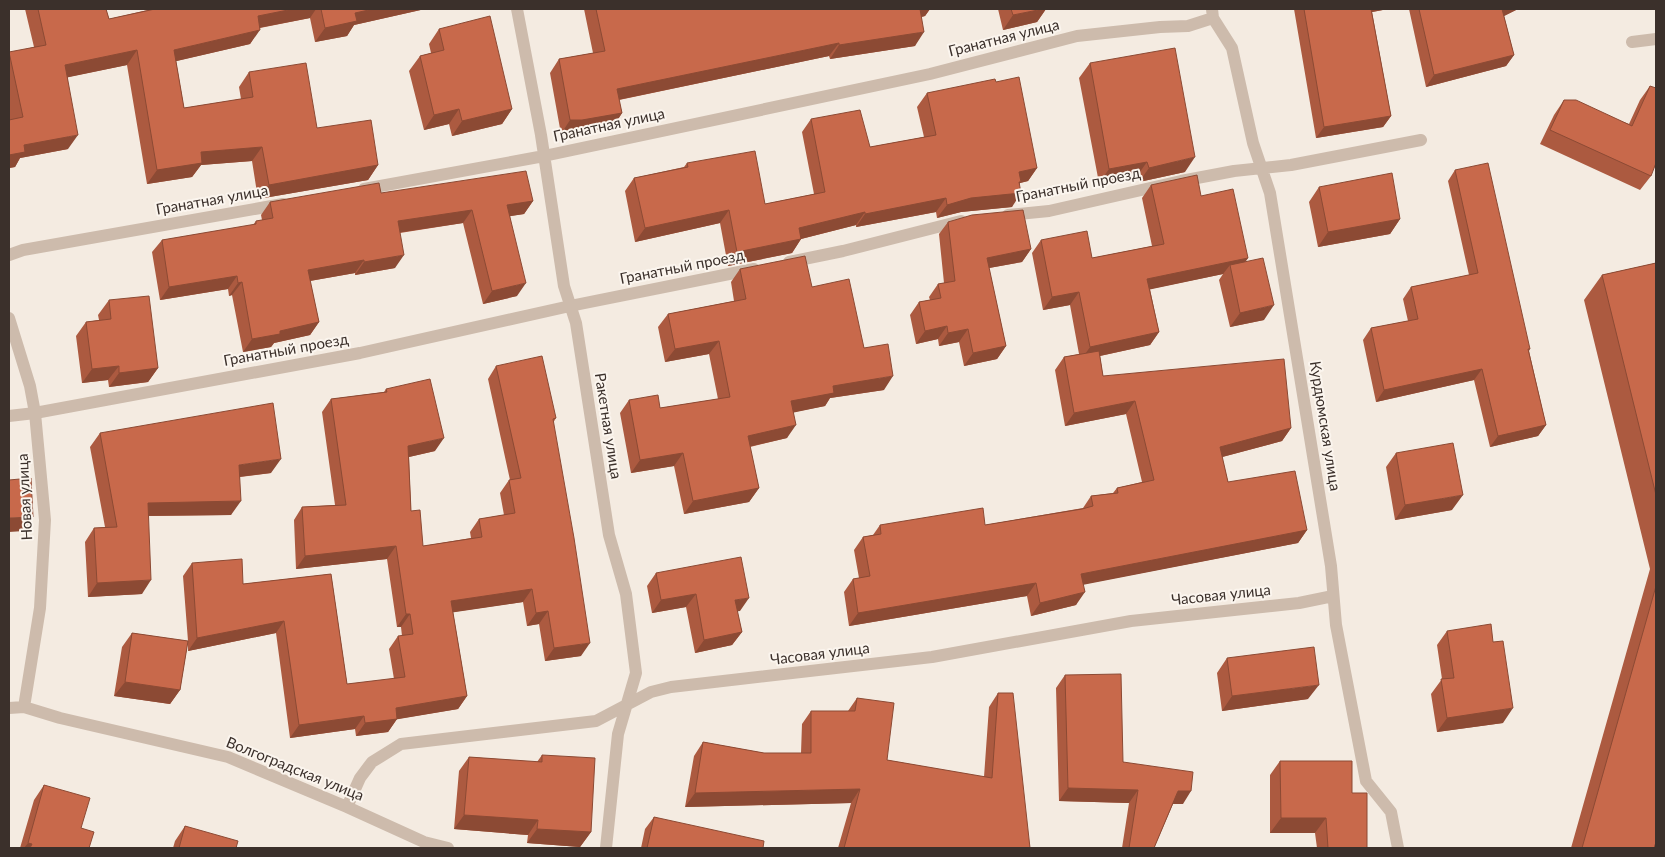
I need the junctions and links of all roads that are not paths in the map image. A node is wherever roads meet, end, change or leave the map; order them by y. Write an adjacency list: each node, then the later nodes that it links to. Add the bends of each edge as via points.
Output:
1 (517, 9): 6 (street, Ракетная улица)
2 (1213, 14): 6 (street, Гранатная улица, via 1188,26 1077,36 930,74); 7 (street, Курдюмская улица, via 1232,48)
3 (1656, 38): 4 (street)
4 (1632, 42)
5 (1421, 140): 7 (street, Гранатный проезд)
6 (544, 156): 8 (street, Гранатная улица); 13 (street, Ракетная улица)
7 (1261, 168): 10 (street, Гранатный проезд, via 1181,181 1049,211); 17 (street, Курдюмская улица, via 1270,193 1331,566)
8 (356, 191)
9 (298, 201): 12 (street, Гранатная улица)
10 (991, 217)
11 (972, 219): 13 (street, Гранатный проезд, via 843,251)
12 (9, 255)
13 (570, 306): 15 (street, Гранатный проезд, via 360,353); 18 (street, Ракетная улица, via 576,323 609,535 626,594 636,673)
14 (9, 318): 15 (street, Новая улица)
15 (35, 413): 16 (street, Гранатный проезд); 19 (street, Новая улица, via 45,520 40,608)
16 (9, 416)
17 (1333, 596): 18 (street, Часовая улица, via 1299,603 1131,621 932,657 671,687 651,692); 24 (street, Курдюмская улица, via 1366,782 1391,812)
18 (628, 704): 21 (street, Часовая улица, via 596,721 401,744 372,762 360,778); 23 (street, Ракетная улица, via 618,734)
19 (24, 707): 20 (street, Волгоградская улица); 21 (street, Волгоградская улица, via 228,757)
20 (9, 708)
21 (347, 807): 22 (street, Волгоградская улица, via 424,842)
22 (448, 848)
23 (606, 848)
24 (1398, 848)

